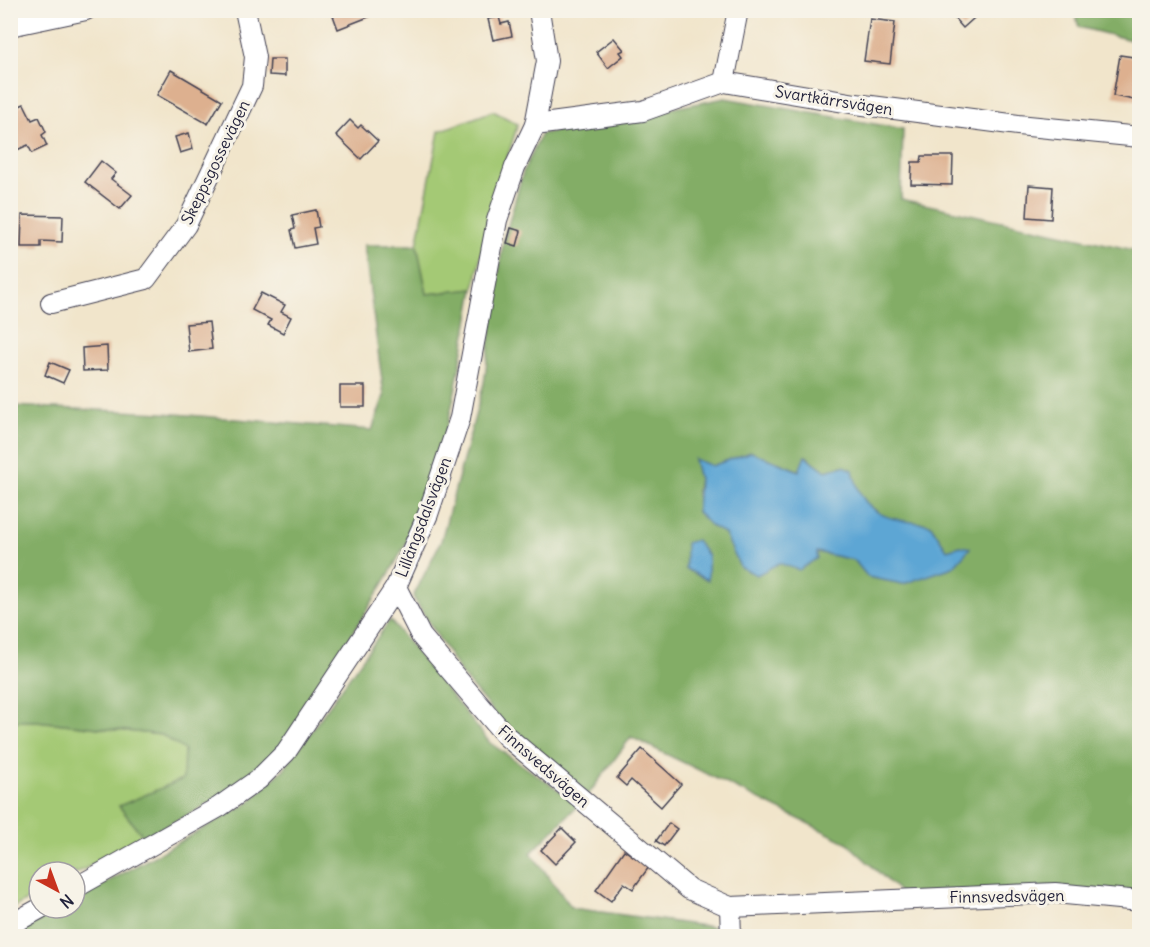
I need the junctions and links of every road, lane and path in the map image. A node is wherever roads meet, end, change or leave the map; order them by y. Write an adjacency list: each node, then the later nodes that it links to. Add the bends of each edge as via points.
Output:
1 (86, 10): 5 (street)
2 (245, 10): 9 (street, Skeppsgossevägen, via 255,57 252,86 186,225 146,279)
3 (539, 10): 7 (street, Lillängsdalsvägen, via 547,62)
4 (738, 10): 6 (street)
5 (10, 26)
6 (724, 82): 7 (street, Svartkärrsvägen, via 643,111); 8 (street, Svartkärrsvägen, via 902,110)
7 (534, 125): 10 (street, Lillängsdalsvägen, via 497,220 460,418 428,514)
8 (1140, 137)
9 (51, 303)
10 (396, 587): 11 (street, Lillängsdalsvägen, via 286,752 259,779 219,807); 13 (street, Finnsvedsvägen, via 421,636 506,736 688,889)
11 (87, 881)
12 (1140, 901): 13 (street, Finnsvedsvägen, via 1054,893)
13 (730, 907): 16 (street)
14 (27, 916): 15 (street)
15 (10, 925)
16 (731, 936)

